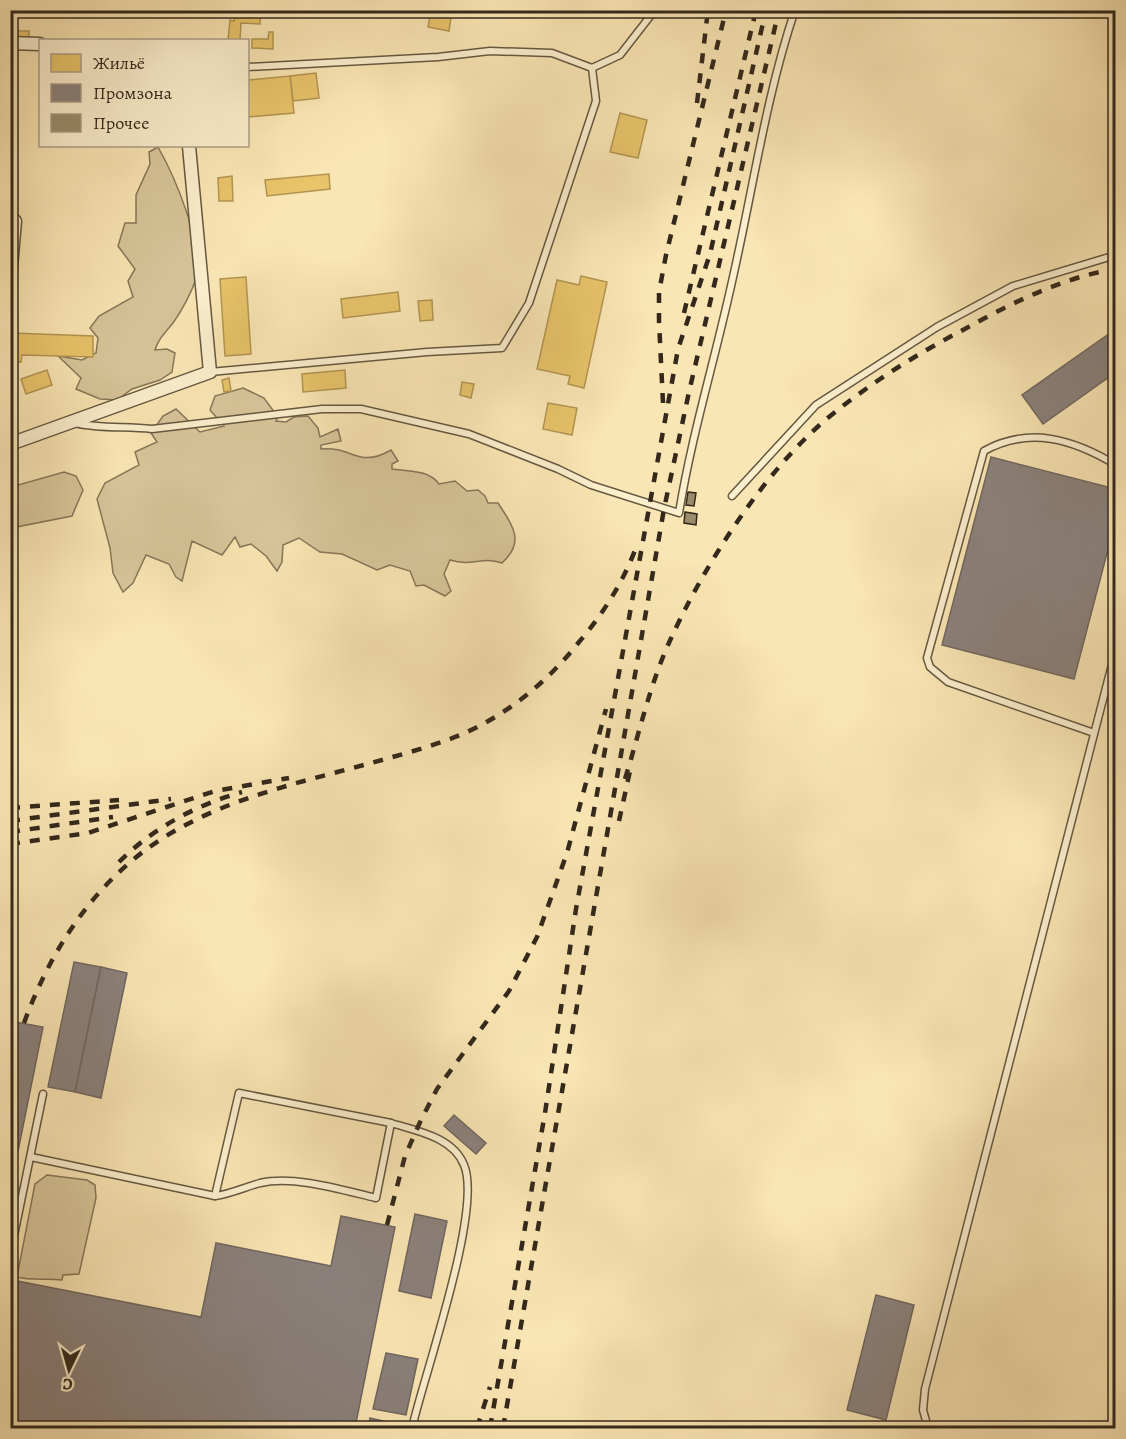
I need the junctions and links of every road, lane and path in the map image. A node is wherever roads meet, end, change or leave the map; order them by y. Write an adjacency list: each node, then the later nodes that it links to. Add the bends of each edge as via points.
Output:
1 (655, 10): 6 (lane, via 620,55)
2 (795, 10): 12 (lane, via 679,513 591,485 468,434 362,409 322,409 152,429 95,428)
3 (10, 43): 4 (street)
4 (39, 44)
5 (249, 67): 6 (lane, via 490,51 552,53)
6 (592, 68): 11 (lane, via 596,101 529,303 502,348)
7 (189, 147): 11 (street)
8 (15, 221): 10 (street)
9 (1116, 255): 15 (lane, via 1013,286 937,327 816,405)
10 (10, 279)
11 (210, 372): 12 (street)
12 (70, 422): 13 (street)
13 (10, 444)
14 (1116, 465): 17 (lane, via 1065,442 1031,436 1004,440 984,451 927,658 930,667 948,682)
15 (732, 496)
16 (1116, 649): 17 (lane)
17 (1094, 733): 24 (lane, via 926,1389 923,1410)
18 (43, 1094): 20 (lane)
19 (391, 1123): 21 (lane, via 376,1198 293,1183 261,1183); 21 (lane, via 239,1093); 23 (lane, via 428,1133 453,1148 464,1164 469,1182 462,1244)
20 (31, 1157): 21 (lane); 22 (lane)
21 (215, 1196)
22 (10, 1255)
23 (412, 1428)
24 (928, 1428)

